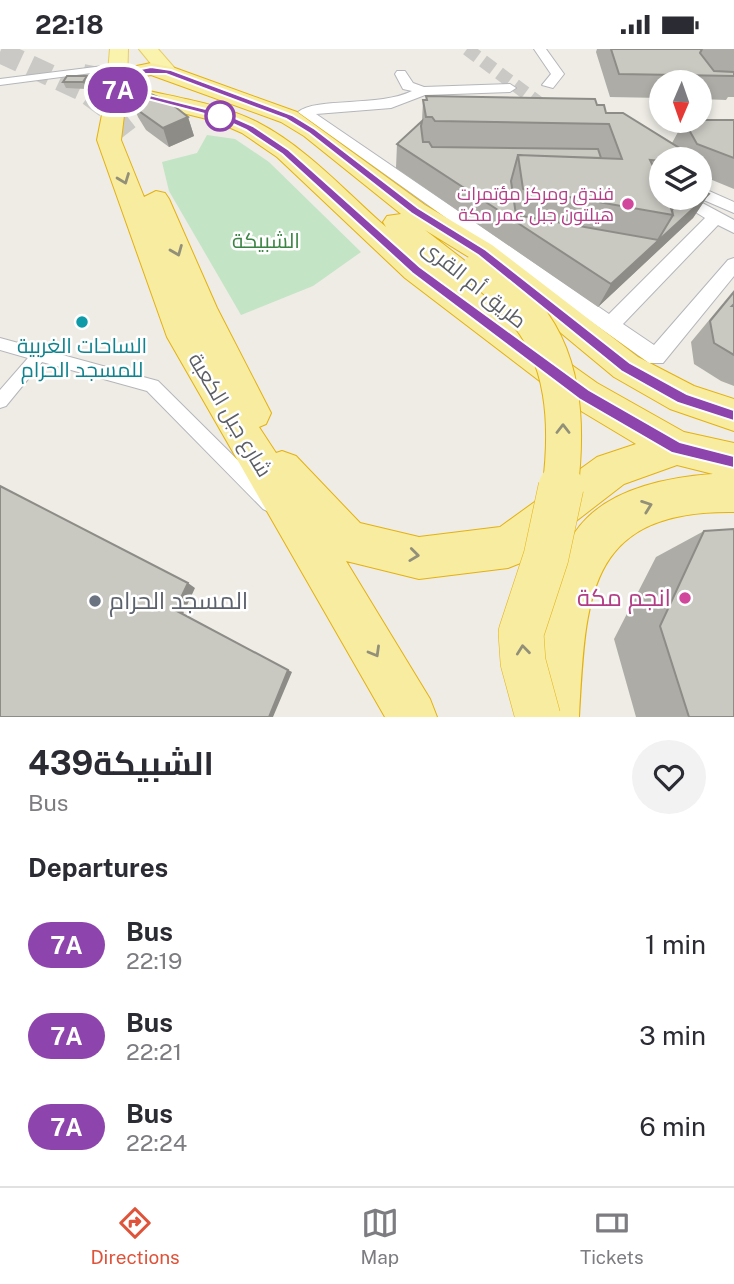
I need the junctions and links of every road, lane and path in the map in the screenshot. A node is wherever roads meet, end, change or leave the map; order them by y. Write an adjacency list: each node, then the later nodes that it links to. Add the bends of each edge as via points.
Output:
1 (149, 49): 4 (main road)
2 (540, 49): 6 (street, via 558,74)
3 (401, 74): 8 (street, via 408,86)
4 (131, 75): 5 (street); 13 (highway, طريق أم القرى, via 289,117); 22 (highway, طريق أم القرى, via 239,109 281,129 617,397 661,418); 23 (highway, طريق أم القرى, via 250,128 286,152 427,278 584,394); 25 (highway, شارع جبل الكعبة, one-way to 25, via 109,140 183,337 277,494)
5 (0, 82)
6 (548, 85)
7 (510, 88): 8 (street)
8 (424, 92): 17 (street, via 403,103 369,109 305,112)
9 (133, 142): 25 (highway, شارع جبل الكعبة, one-way to 25, via 201,308 281,468)
10 (712, 198): 11 (street)
11 (734, 208)
12 (703, 210): 14 (street)
13 (415, 211): 21 (highway, طريق أم القرى, via 482,252 626,367 683,398); 27 (highway, one-way to 13, bridge, via 521,643 562,485 559,373 531,319)
14 (716, 217): 15 (street); 17 (street)
15 (734, 227)
16 (734, 264): 17 (street, via 656,357)
17 (610, 325)
18 (0, 344): 19 (street)
19 (39, 355): 20 (street); 25 (street, via 152,386)
20 (0, 401)
21 (734, 415)
22 (734, 438)
23 (677, 448): 24 (highway, طريق أم القرى); 25 (highway, one-way to 23, via 419,558 508,547 611,470)
24 (730, 482): 28 (highway, طريق أم القرى, one-way to 24, via 557,664 592,544 615,521 648,504)
25 (330, 543): 26 (highway, شارع جبل الكعبة, one-way to 26)
26 (412, 717)
27 (538, 717)
28 (554, 717)

